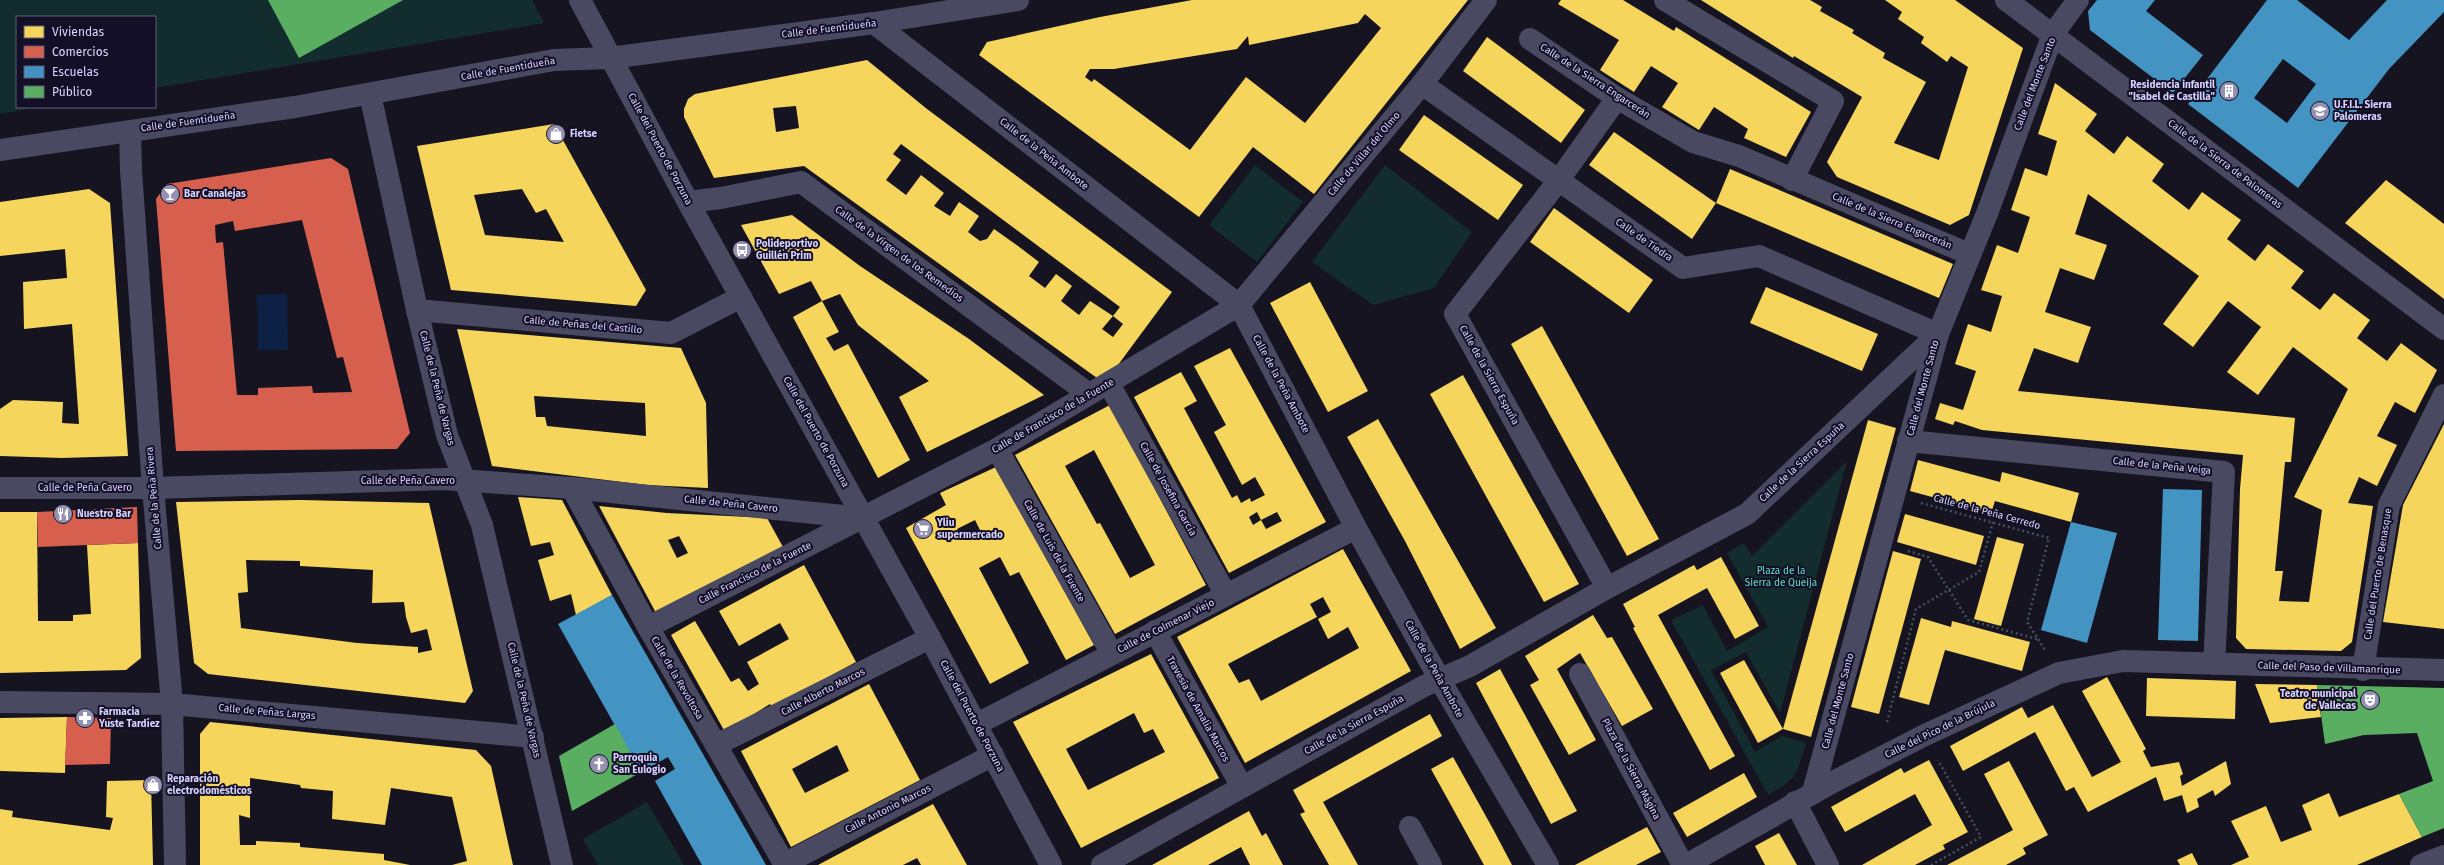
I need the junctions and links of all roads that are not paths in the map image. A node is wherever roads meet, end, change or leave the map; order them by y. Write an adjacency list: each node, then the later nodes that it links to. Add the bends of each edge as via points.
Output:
1 (580, 0): 10 (street, Calle del Puerto de Porzuna)
2 (1018, 0): 7 (street, Calle de Fuentidueña)
3 (1486, 0): 11 (street, Calle de Villar del Olmo)
4 (1665, 0): 17 (street, via 1833,101)
5 (2006, 0): 8 (street, Calle de la Sierra de Palomeras)
6 (2078, 0): 8 (street, Calle del Monte Santo)
7 (874, 23): 10 (street, Calle de Fuentidueña); 21 (street, Calle de la Peña Ambote)
8 (2053, 34): 19 (street, Calle del Monte Santo, via 1988,211); 23 (street, Calle de la Sierra de Palomeras)
9 (1530, 39): 13 (street, Calle de la Sierra Engarcerán)
10 (610, 58): 12 (street, Calle de Fuentidueña, via 554,60); 18 (street, Calle del Puerto de Porzuna)
11 (1422, 84): 16 (street, Calle de Tiedra); 21 (street, Calle de Villar del Olmo)
12 (370, 94): 14 (street, Calle de Fuentidueña); 22 (street, Calle de la Peña de Vargas)
13 (1617, 98): 16 (street, Calle de la Sierra Espuña); 17 (street, Calle de la Sierra Engarcerán, via 1693,142 1739,156)
14 (130, 130): 15 (street, Calle de Fuentidueña); 32 (street, Calle de la Peña Rivera)
15 (0, 150)
16 (1559, 180): 24 (street, Calle de Tiedra, via 1683,268 1760,256); 36 (street, Calle de la Sierra Espuña, via 1456,314)
17 (1792, 180): 19 (street, Calle de la Sierra Engarcerán)
18 (688, 202): 20 (street, Calle del Puerto de Porzuna); 26 (street, Calle de la Virgen de los Remedios, via 801,182)
19 (1969, 254): 24 (street, Calle del Monte Santo)
20 (741, 297): 22 (street, Calle de Peñas del Castillo, via 671,333); 34 (street, Calle del Puerto de Porzuna)
21 (1239, 305): 25 (street, Calle de Francisco de la Fuente); 35 (street, Calle de la Peña Ambote)
22 (417, 310): 30 (street, Calle de la Peña de Vargas, via 448,435)
23 (2444, 329)
24 (1938, 334): 28 (street, Calle del Monte Santo); 36 (street, Calle de la Sierra Espuña, via 1747,514)
25 (1109, 384): 26 (street, Calle de Francisco de la Fuente); 37 (street, Calle de Josefina García)
26 (1089, 394): 29 (street, Calle de Francisco de la Fuente)
27 (2444, 395): 43 (street, Calle del Puerto de Benasque, via 2389,505)
28 (1908, 441): 42 (street, Calle de la Peña Veiga, via 2224,472); 54 (street, Calle del Monte Santo, via 1881,542)
29 (996, 449): 34 (street, Calle de Francisco de la Fuente); 41 (street, Calle de Luis de la Fuente)
30 (464, 482): 32 (street, Calle de Peña Cavero, via 445,479); 33 (street, Calle de Peña Cavero); 50 (street, Calle de la Peña de Vargas, via 482,525)
31 (0, 488): 32 (street, Calle de Peña Cavero)
32 (153, 488): 48 (street, Calle de la Peña Rivera)
33 (572, 488): 34 (street, Calle de Peña Cavero); 38 (street, Calle de la Revoltosa)
34 (863, 518): 38 (street, Calle Francisco de la Fuente); 40 (street, Calle del Puerto de Porzuna)
35 (1356, 528): 37 (street, Calle de Colmenar Viejo); 46 (street, Calle de la Peña Ambote)
36 (1607, 588): 46 (street, Calle de la Sierra Espuña, via 1470,666)
37 (1226, 595): 39 (street, Calle de Colmenar Viejo)
38 (648, 627): 51 (street, Calle de la Revoltosa)
39 (1155, 631): 41 (street, Calle de Colmenar Viejo); 53 (street, Travesía de Amalia Marcos)
40 (930, 638): 49 (street, Calle del Puerto de Porzuna); 51 (street, Calle Alberto Marcos)
41 (1112, 654): 49 (street, Calle de Colmenar Viejo)
42 (2214, 664): 43 (street, Calle del Paso de Villamanrique); 54 (street, Calle del Pico de la Brújula, via 2123,661 2059,672 1925,735)
43 (2363, 670): 44 (street, Calle del Paso de Villamanrique)
44 (2444, 670)
45 (1580, 674): 64 (street, Plaza de la Sierra Mágina)
46 (1440, 680): 53 (street, Calle de la Sierra Espuña, via 1424,686); 63 (street, Calle de la Peña Ambote)
47 (0, 702): 48 (street, Calle de Peñas Largas)
48 (172, 704): 50 (street, Calle de Peñas Largas); 58 (street, Calle de la Peña Rivera)
49 (977, 724): 52 (street, Calle del Puerto de Porzuna)
50 (533, 738): 59 (street, Calle de la Peña de Vargas)
51 (716, 745): 57 (street, Calle de la Revoltosa)
52 (993, 755): 57 (street, Calle Antonio Marcos); 60 (street, Calle del Puerto de Porzuna)
53 (1242, 787): 61 (street, Calle de la Sierra Espuña)
54 (1804, 797): 64 (street, Calle del Pico de la Brújula); 65 (street)
55 (1410, 827): 62 (street)
56 (2444, 856): 66 (street)
57 (784, 864)
58 (175, 865)
59 (562, 865)
60 (1051, 865)
61 (1102, 865)
62 (1431, 865)
63 (1548, 865)
64 (1684, 865)
65 (1828, 865)
66 (2421, 865)

